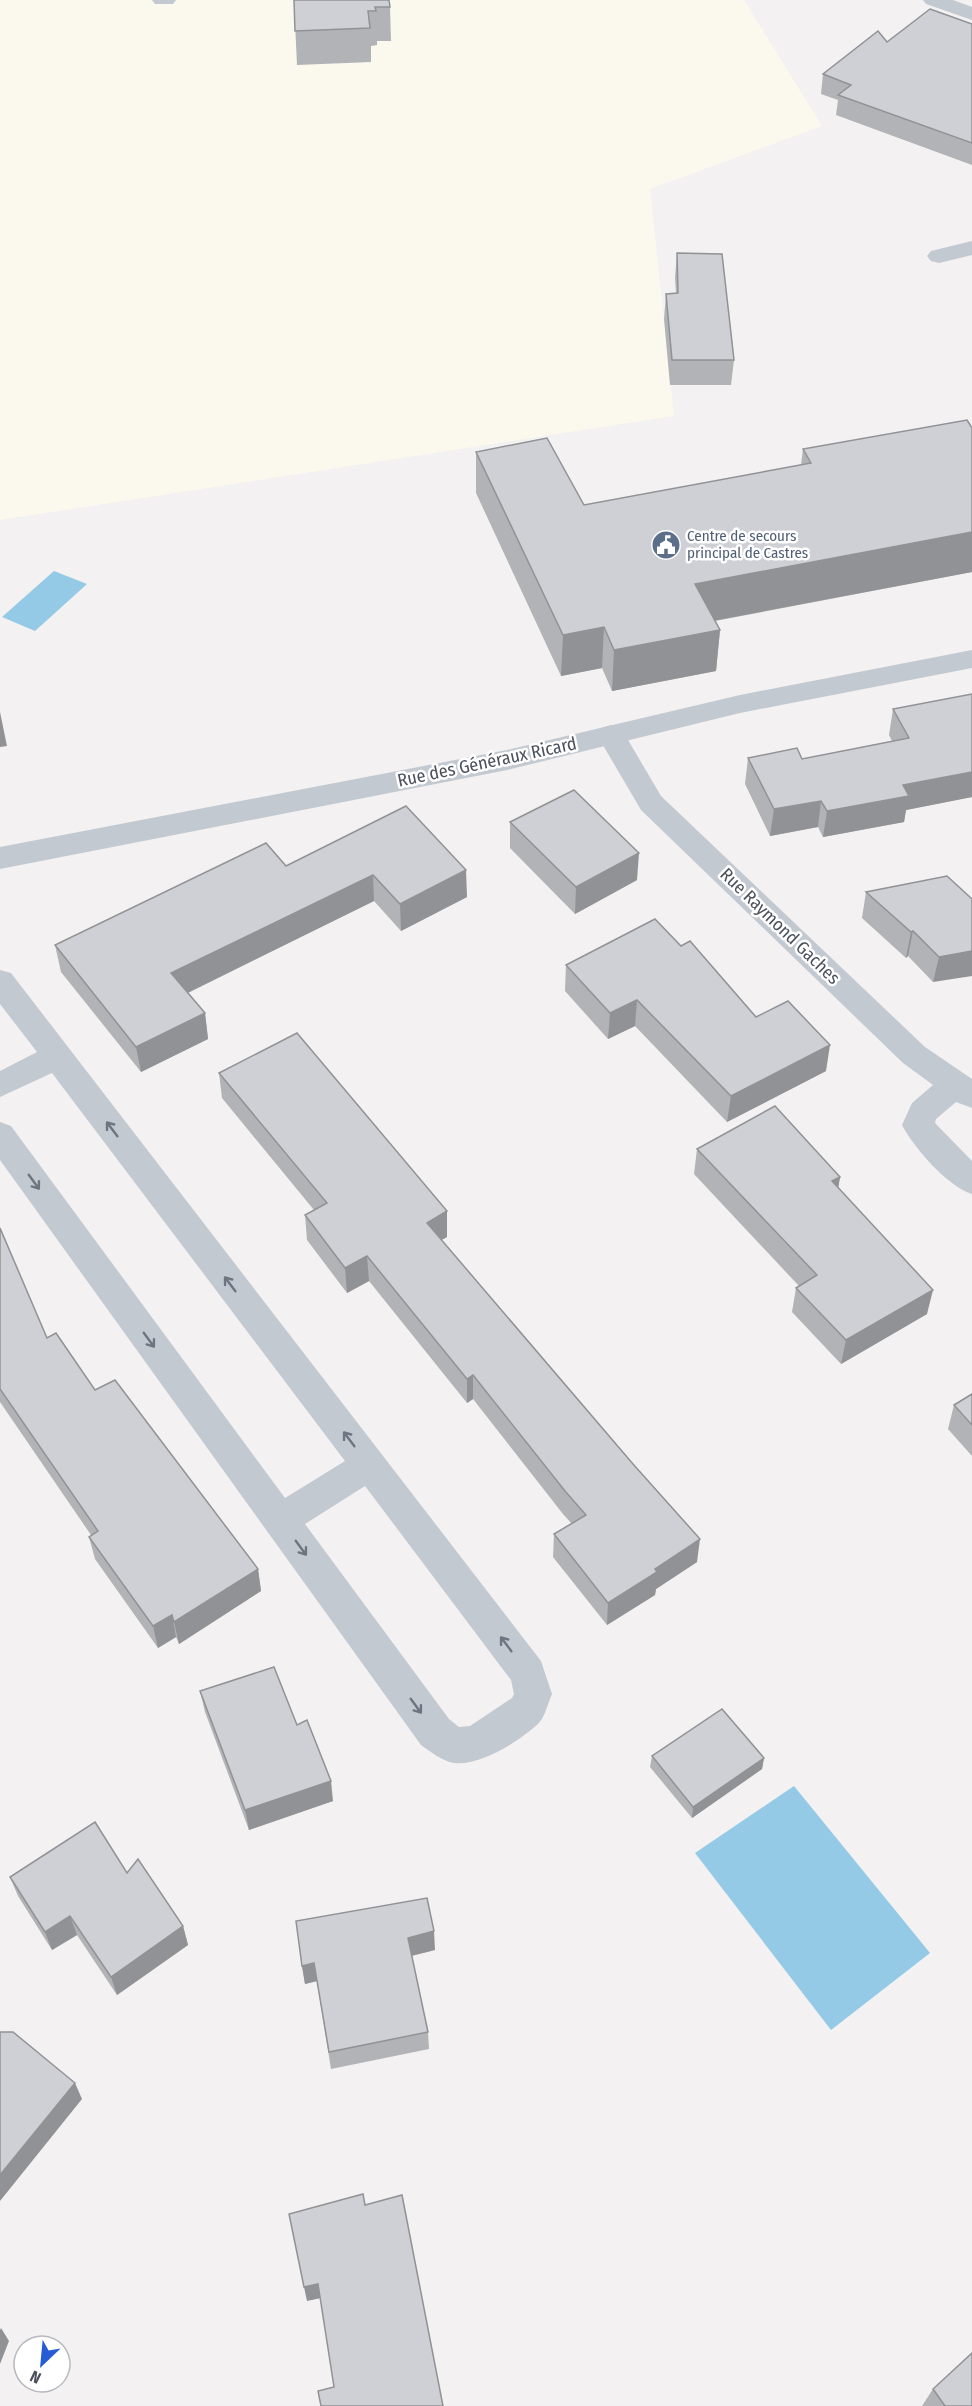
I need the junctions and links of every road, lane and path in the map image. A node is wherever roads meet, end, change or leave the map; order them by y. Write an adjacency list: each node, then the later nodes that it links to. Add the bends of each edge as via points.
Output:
1 (933, 0): 2 (street)
2 (972, 14)
3 (972, 248): 4 (street)
4 (939, 256)
5 (972, 659): 6 (street, Rue des Généraux Ricard)
6 (611, 735): 7 (street, Rue des Généraux Ricard, via 507,760); 11 (street, Rue Raymond Gaches, via 651,803 914,1055)
7 (0, 858)
8 (0, 981): 9 (street)
9 (56, 1057): 10 (street); 14 (street, one-way to 9)
10 (0, 1085)
11 (963, 1090): 13 (street, via 923,1112 918,1125 930,1142)
12 (0, 1135): 15 (street, one-way to 15)
13 (972, 1181)
14 (369, 1466): 15 (street); 15 (street, one-way to 14, via 435,1732 453,1745 476,1744 526,1710 533,1694 528,1673)
15 (280, 1520)

